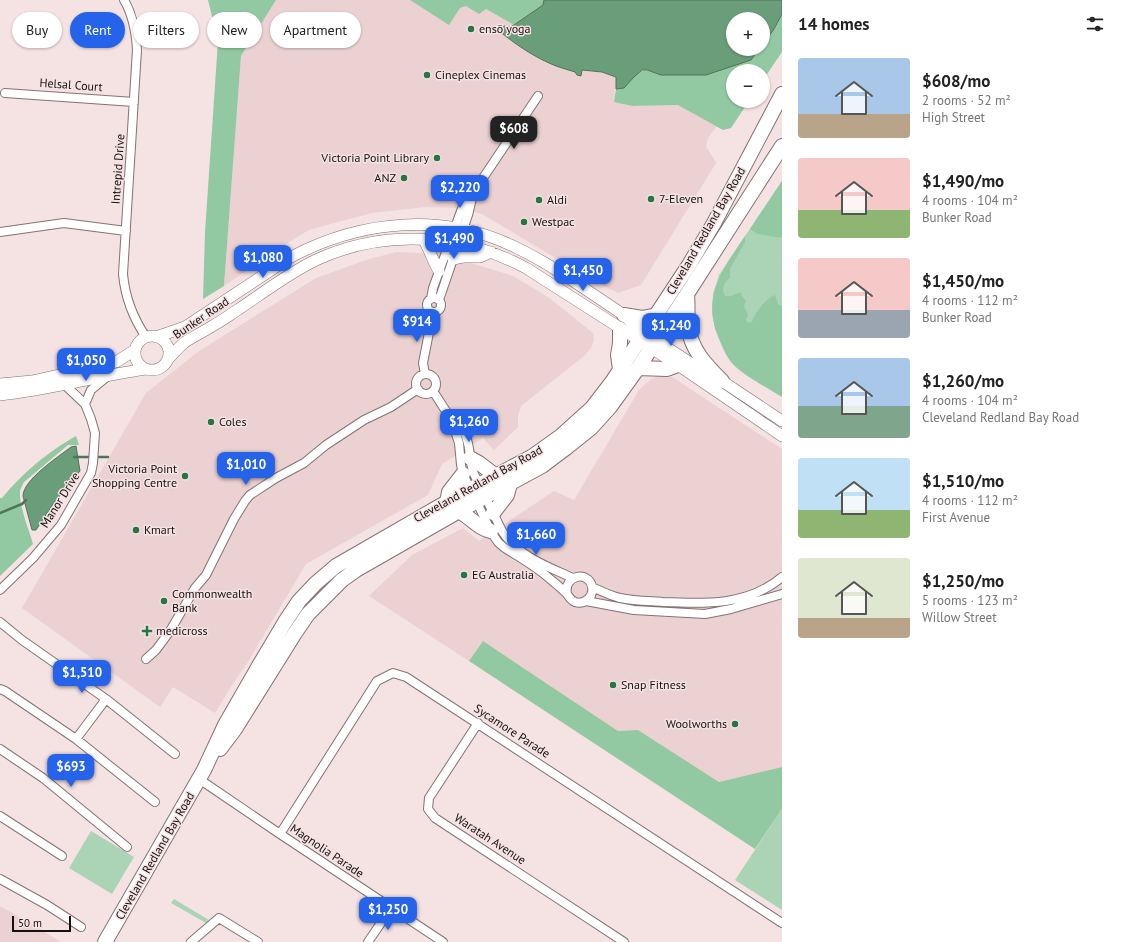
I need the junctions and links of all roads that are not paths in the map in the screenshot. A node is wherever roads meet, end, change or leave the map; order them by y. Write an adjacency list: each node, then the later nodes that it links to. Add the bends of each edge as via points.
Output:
1 (124, 0): 5 (street, Intrepid Drive, via 136,35)
2 (5, 93): 5 (street, Helsal Court)
3 (782, 94): 18 (highway, Cleveland Redland Bay Road, via 710,229)
4 (538, 96): 7 (street, via 473,193 468,215)
5 (134, 102): 8 (street, Intrepid Drive)
6 (782, 146): 15 (highway, Cleveland Redland Bay Road)
7 (459, 228): 11 (street); 17 (main road, Bunker Road, via 519,248); 20 (main road, Bunker Road, via 414,224 372,228 343,235 292,257 185,327)
8 (126, 230): 9 (street, via 64,223); 20 (street, Intrepid Drive, via 124,284 132,311)
9 (0, 232)
10 (423, 239): 11 (main road, Bunker Road); 14 (main road); 23 (main road, Bunker Road, via 396,239 371,243 316,260 186,342)
11 (454, 242): 12 (main road, Bunker Road); 13 (street); 14 (street)
12 (491, 252): 13 (main road, via 480,257); 19 (main road, Bunker Road, via 530,271)
13 (453, 259): 16 (street)
14 (439, 271): 16 (street, via 433,288)
15 (687, 294): 21 (highway, Cleveland Redland Bay Road); 30 (highway, via 688,325 694,348 701,360)
16 (435, 299): 28 (street, via 429,301 428,305 433,312 423,363)
17 (624, 315): 18 (highway, via 642,318); 21 (main road, Bunker Road)
18 (657, 315): 21 (highway, Cleveland Redland Bay Road)
19 (620, 329): 21 (main road, Bunker Road); 27 (highway)
20 (151, 337): 22 (main road, via 138,342); 23 (main road, via 165,343 169,353)
21 (648, 341): 24 (main road); 25 (highway, Cleveland Redland Bay Road); 27 (highway, Cleveland Redland Bay Road); 30 (main road)
22 (135, 350): 26 (main road, via 137,362); 31 (main road, via 116,362 32,381)
23 (168, 359): 26 (main road, via 159,369)
24 (678, 365): 25 (highway, via 667,369); 39 (main road)
25 (638, 368): 43 (highway, Cleveland Redland Bay Road, via 610,407 585,433 548,462)
26 (146, 369): 29 (main road)
27 (620, 369): 42 (highway, Cleveland Redland Bay Road, via 592,408 564,433 532,456)
28 (425, 374): 33 (street, via 417,379); 34 (street, via 432,375 436,380)
29 (108, 375): 32 (main road); 36 (street, via 91,390)
30 (722, 382): 38 (main road)
31 (0, 384)
32 (65, 385): 35 (main road); 36 (street, Manor Drive)
33 (418, 389): 34 (street, via 423,393); 57 (street, via 391,407 364,420 304,463 250,495 234,519 206,575 156,650)
34 (433, 391): 37 (street)
35 (0, 395)
36 (85, 404): 52 (street, Manor Drive, via 94,433 91,472 61,525 33,558)
37 (451, 419): 40 (street, via 466,435); 41 (street, via 459,442)
38 (782, 421)
39 (782, 436)
40 (470, 458): 42 (highway); 44 (street)
41 (463, 474): 44 (street); 45 (highway, via 449,492)
42 (496, 476): 44 (highway, Cleveland Redland Bay Road)
43 (510, 484): 44 (highway, Cleveland Redland Bay Road); 47 (highway, via 507,495)
44 (478, 493): 45 (highway, Cleveland Redland Bay Road); 46 (highway, Cleveland Redland Bay Road); 47 (street); 48 (street)
45 (447, 502): 64 (highway, Cleveland Redland Bay Road, via 336,566 299,601 268,649 225,725)
46 (459, 511): 48 (highway, via 483,530); 64 (highway, Cleveland Redland Bay Road, via 356,570 318,603 295,632 235,729)
47 (493, 513): 50 (street, via 514,546 542,565)
48 (491, 531): 53 (street, via 503,547 541,572)
49 (782, 577): 51 (street, via 769,588 749,596 704,603 630,600 611,596)
50 (573, 578): 51 (street, via 585,578); 53 (street, via 568,583)
51 (592, 587): 55 (street, via 591,595)
52 (0, 590)
53 (567, 594): 55 (street, via 578,603)
54 (782, 594): 55 (street, via 731,610 704,614 634,610)
55 (586, 601)
56 (0, 622): 59 (street)
57 (146, 658)
58 (0, 689): 61 (street)
59 (106, 699): 61 (street); 63 (street)
60 (478, 723): 67 (street, Sycamore Parade, via 406,677 393,673 377,681); 72 (street, Sycamore Parade); 79 (street, Waratah Avenue, via 428,798 428,809 435,818)
61 (76, 739): 65 (street)
62 (0, 749): 68 (street, via 43,778)
63 (175, 754)
64 (202, 774): 67 (street, Magnolia Parade); 74 (highway, Cleveland Redland Bay Road)
65 (155, 802)
66 (0, 816): 69 (street)
67 (280, 834): 71 (street, Magnolia Parade)
68 (127, 847)
69 (62, 856)
70 (0, 879): 73 (street)
71 (391, 908): 77 (street); 78 (street, Magnolia Parade)
72 (782, 923)
73 (81, 927)
74 (105, 942)
75 (191, 942): 76 (street, via 219,918)
76 (258, 942)
77 (368, 942)
78 (443, 942)
79 (624, 942)

